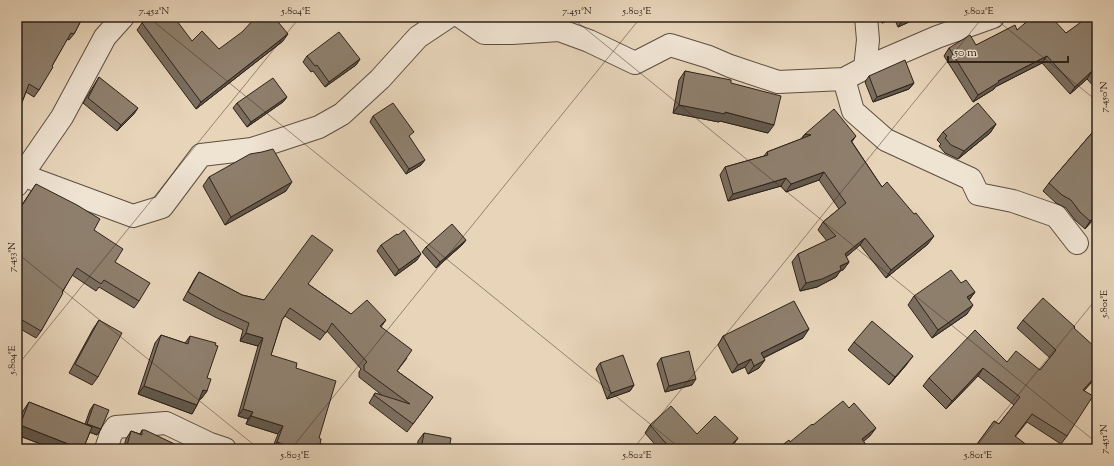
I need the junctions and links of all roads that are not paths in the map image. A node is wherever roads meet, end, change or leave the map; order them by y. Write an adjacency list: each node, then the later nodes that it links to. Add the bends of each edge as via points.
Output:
1 (123, 17): 8 (street, via 105,37 62,117)
2 (448, 17): 8 (street, via 418,37 380,79 342,114 319,127 252,149 201,155 162,207 133,216)
3 (461, 17): 7 (street, via 484,33 559,30 589,41 634,63 670,45 709,56 778,82)
4 (866, 17): 6 (street, via 868,40)
5 (993, 17): 6 (street, via 937,37)
6 (865, 68): 7 (street)
7 (844, 79): 9 (street, via 853,111 886,140 970,179 978,194 1013,201 1056,216)
8 (19, 179)
9 (1077, 243)
10 (106, 449): 11 (street, via 116,427 166,423)
11 (225, 449)

